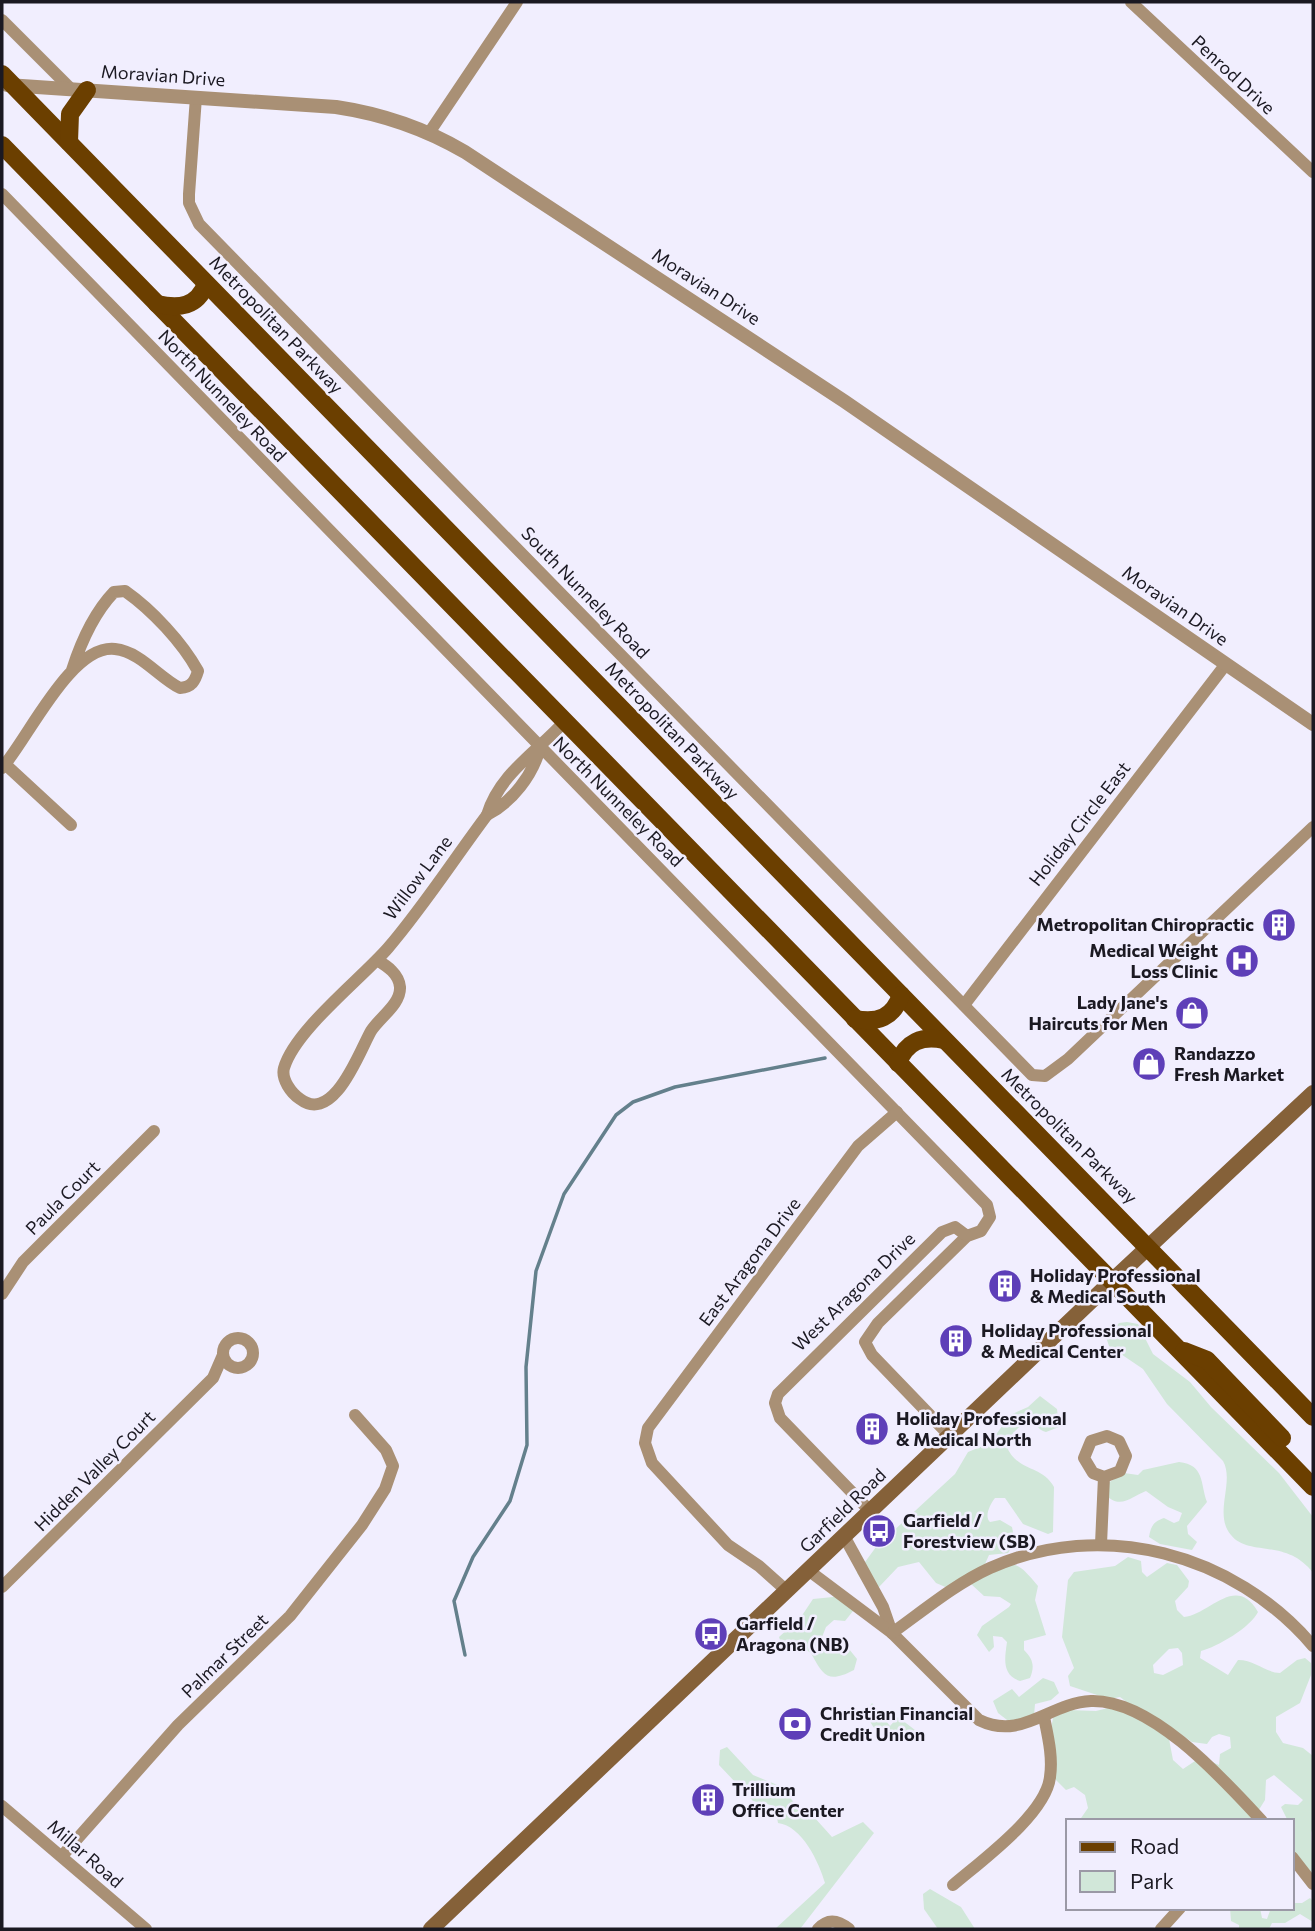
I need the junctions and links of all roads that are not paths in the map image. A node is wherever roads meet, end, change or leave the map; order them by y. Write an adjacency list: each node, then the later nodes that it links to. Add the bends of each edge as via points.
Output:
1 (517, 2): 7 (street)
2 (1131, 2): 10 (street, Penrod Drive)
3 (2, 20): 5 (street)
4 (5, 81): 5 (street, Moravian Drive); 8 (main road, Metropolitan Parkway)
5 (79, 90): 6 (street, Moravian Drive); 8 (main road, via 70,114)
6 (195, 97): 7 (street, Moravian Drive, via 355,110 393,118); 24 (street, South Nunneley Road, via 189,194 199,224)
7 (429, 133): 14 (street, Moravian Drive, via 465,152 844,401)
8 (69, 142): 12 (main road, Metropolitan Parkway)
9 (2, 145): 13 (main road)
10 (1313, 172)
11 (2, 194): 18 (street, North Nunneley Road)
12 (206, 284): 13 (main road, via 199,297 187,305); 23 (main road, Metropolitan Parkway)
13 (157, 304): 16 (main road)
14 (1226, 664): 17 (street, Moravian Drive); 24 (street, Holiday Circle East)
15 (72, 670): 15 (street, via 80,645 106,600 125,590 198,671 195,682 180,688 141,659 115,649 91,655); 19 (street)
16 (565, 721): 18 (street, Willow Lane); 25 (main road)
17 (1313, 724)
18 (540, 748): 22 (street, Willow Lane, via 525,755 492,797 487,815); 29 (street, North Nunneley Road)
19 (4, 766): 20 (street)
20 (71, 825)
21 (1313, 827): 24 (street, South Nunneley Road, via 1052,1073 1039,1076 1027,1070)
22 (377, 960): 22 (street, Willow Lane, via 324,1010 290,1055 284,1077 302,1101 312,1104 330,1098 345,1083 372,1029 398,999 397,977)
23 (901, 995): 25 (main road, via 885,1018); 26 (main road, Metropolitan Parkway)
24 (964, 1006)
25 (855, 1019): 27 (main road)
26 (944, 1040): 27 (main road, via 912,1042); 32 (main road, Metropolitan Parkway)
27 (898, 1063): 33 (main road)
28 (1313, 1093): 32 (main road, Garfield Road)
29 (897, 1112): 31 (street, North Nunneley Road, via 987,1205 990,1217 981,1231); 50 (street, East Aragona Drive, via 858,1146 648,1428 645,1443 652,1463 728,1545)
30 (154, 1131): 34 (street, Paula Court, via 23,1262)
31 (968, 1236): 41 (street, North Nunneley Road, via 878,1323 865,1342 872,1355); 45 (street, West Aragona Drive, via 955,1227 942,1232 784,1385 775,1403 780,1418)
32 (1148, 1247): 33 (main road, Garfield Road); 40 (main road, Metropolitan Parkway)
33 (1112, 1281): 35 (main road); 41 (main road, Garfield Road)
34 (2, 1294)
35 (1177, 1349): 42 (main road, via 1207,1360); 44 (main road)
36 (223, 1355): 37 (street, via 227,1364); 37 (street, via 232,1339 242,1338 250,1344 250,1363); 38 (street, Hidden Valley Court)
37 (236, 1368): 38 (street, Hidden Valley Court)
38 (212, 1378): 49 (street, Hidden Valley Court)
39 (355, 1415): 56 (street, Palmar Street, via 386,1450 393,1466 385,1489 362,1525 290,1616 171,1733)
40 (1313, 1417)
41 (950, 1436): 45 (main road, Garfield Road)
42 (1313, 1471)
43 (1104, 1477): 47 (street)
44 (1313, 1487)
45 (870, 1511): 46 (main road, Garfield Road)
46 (844, 1536): 48 (main road, Garfield Road); 51 (street)
47 (1101, 1544): 51 (street, via 1036,1552 988,1569); 52 (street, via 1147,1549 1218,1573 1260,1598)
48 (808, 1570): 50 (main road, Garfield Road); 51 (street)
49 (2, 1587)
50 (786, 1591): 62 (main road, Garfield Road)
51 (892, 1633): 53 (street, via 979,1720 1006,1727)
52 (1313, 1646)
53 (1044, 1717): 55 (street, via 1091,1701 1126,1709 1195,1752); 59 (street, via 1050,1750 1046,1793 1031,1814)
54 (2, 1806): 56 (street, Millar Road)
55 (1260, 1819)
56 (62, 1856): 61 (street, Millar Road)
57 (1294, 1860): 58 (street)
58 (1313, 1884)
59 (953, 1885)
60 (1178, 1910): 65 (street)
61 (146, 1929)
62 (431, 1929)
63 (818, 1929): 64 (street, via 828,1921 838,1921)
64 (849, 1929)
65 (1161, 1929)

